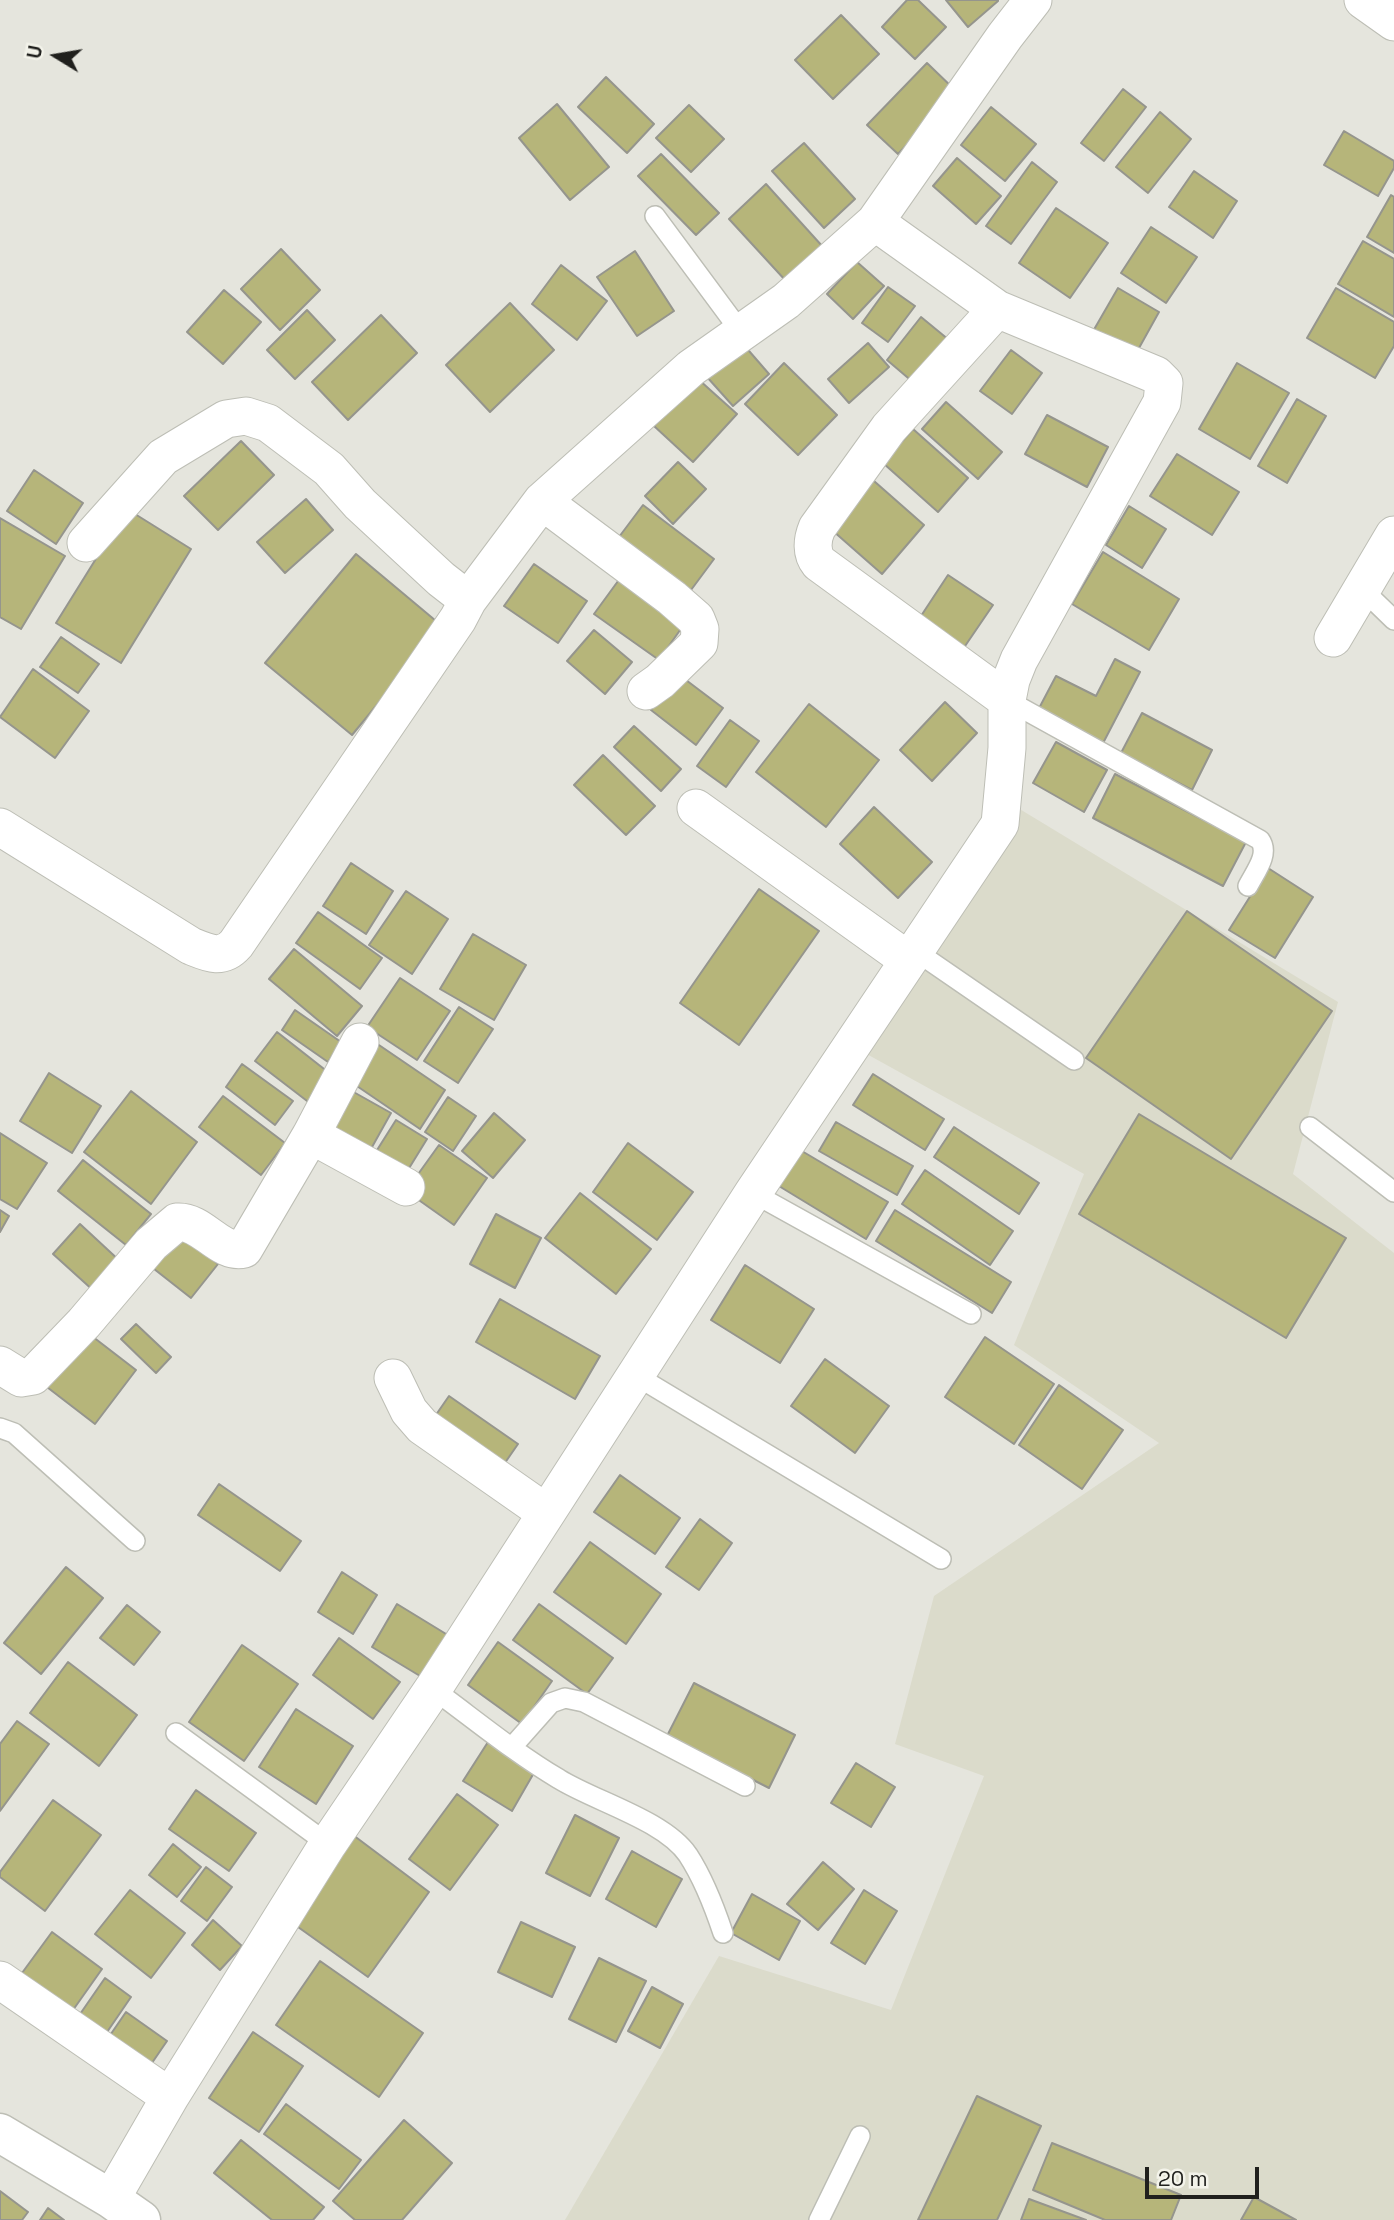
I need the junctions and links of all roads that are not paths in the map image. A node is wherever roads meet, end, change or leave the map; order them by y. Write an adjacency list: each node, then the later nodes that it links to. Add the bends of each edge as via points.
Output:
1 (1033, 0): 5 (street)
2 (1363, 0): 3 (street)
3 (1394, 22)
4 (655, 216): 7 (lane)
5 (875, 222): 6 (street); 7 (street, via 786,301)
6 (997, 309): 16 (street, via 1156,375 1164,383 1162,402 1019,660); 16 (street, via 889,428 817,528 813,550 819,563)
7 (741, 332): 8 (street, via 691,368)
8 (542, 501): 12 (street); 15 (street, via 696,619 699,643)
9 (1394, 535): 11 (street)
10 (86, 543): 12 (street, via 163,457 226,419 246,416 268,423 329,469)
11 (1361, 588): 13 (lane); 14 (street)
12 (468, 600): 18 (street, via 236,944 224,953 211,954 191,946)
13 (1394, 620)
14 (1333, 638)
15 (646, 691)
16 (1007, 700): 19 (lane, via 1260,840 1263,856); 20 (street, via 1000,824)
17 (696, 808): 20 (street)
18 (0, 827)
19 (1248, 886)
20 (911, 955): 22 (lane); 27 (street)
21 (360, 1042): 24 (street)
22 (1074, 1060)
23 (1310, 1127): 26 (lane)
24 (311, 1135): 25 (street); 29 (street, via 244,1249 232,1249 189,1223 177,1222 151,1244 33,1376 21,1378)
25 (406, 1187)
26 (1394, 1192)
27 (752, 1193): 28 (lane); 30 (street)
28 (971, 1314)
29 (0, 1365)
30 (635, 1375): 33 (street); 35 (lane)
31 (393, 1378): 33 (street, via 422,1426)
32 (0, 1428): 34 (lane, via 14,1433)
33 (545, 1512): 36 (street)
34 (135, 1541)
35 (941, 1559)
36 (433, 1689): 38 (lane); 40 (street)
37 (176, 1733): 40 (lane)
38 (513, 1747): 39 (lane, via 551,1703 565,1698 584,1702); 41 (lane, via 560,1780 672,1839 687,1853)
39 (744, 1786)
40 (328, 1844): 43 (street)
41 (723, 1933)
42 (0, 1980): 43 (street)
43 (170, 2097): 46 (street)
44 (0, 2133): 46 (street)
45 (860, 2136): 47 (lane)
46 (126, 2209)
47 (819, 2220)

